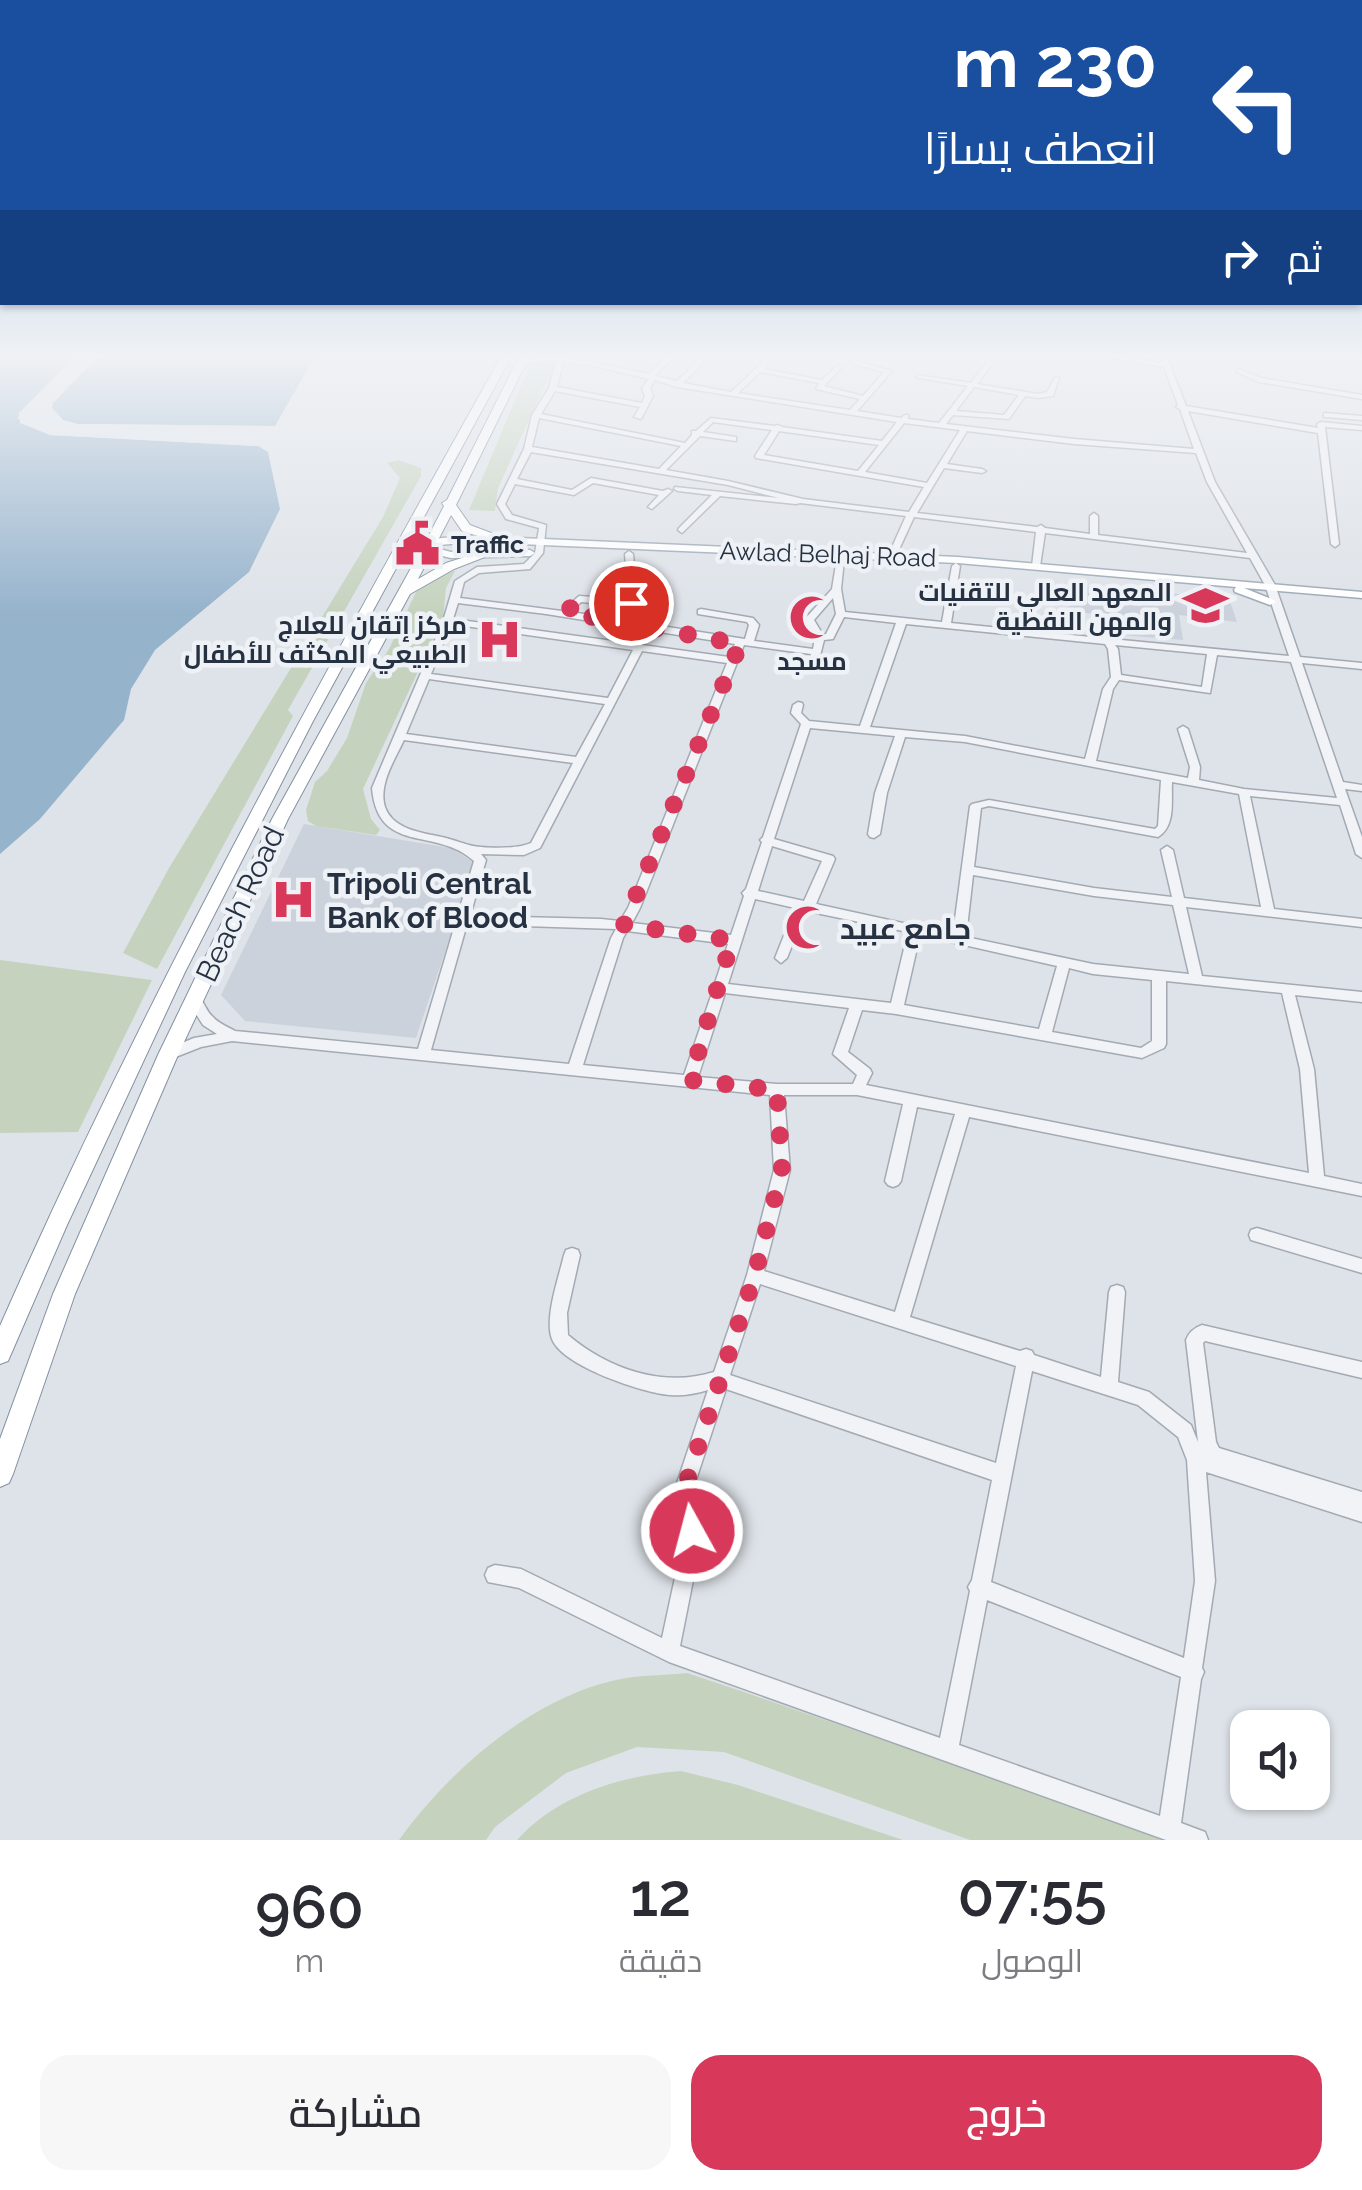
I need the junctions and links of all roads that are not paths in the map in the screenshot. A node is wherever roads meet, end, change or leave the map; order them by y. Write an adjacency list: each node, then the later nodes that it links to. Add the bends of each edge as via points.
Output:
1 (467, 441): 36 (highway, Beach Road)
2 (481, 441): 28 (highway, Beach Road)
3 (530, 441): 14 (street)
4 (664, 441): 13 (street)
5 (688, 441): 13 (street)
6 (769, 441): 19 (street, via 759,456)
7 (869, 441): 12 (street)
8 (962, 441): 16 (street)
9 (1056, 441): 15 (street)
10 (1194, 441): 15 (street)
11 (1321, 441): 37 (street)
12 (883, 443): 19 (street)
13 (685, 445): 17 (street)
14 (528, 449): 17 (street); 21 (street)
15 (1198, 450): 43 (street)
16 (945, 466): 18 (street); 23 (street)
17 (661, 471): 20 (street)
18 (982, 471)
19 (859, 474): 23 (street)
20 (691, 477): 22 (street); 24 (street)
21 (513, 481): 25 (street, via 574,493 591,480); 38 (street, via 501,509 541,525)
22 (728, 483): 26 (street); 27 (street)
23 (929, 486): 30 (street)
24 (678, 489): 25 (street); 26 (street)
25 (664, 494): 29 (street)
26 (717, 496): 27 (street); 33 (street)
27 (803, 501): 30 (street)
28 (448, 503): 35 (highway, via 466,528); 36 (highway, Beach Road)
29 (652, 507)
30 (908, 514): 32 (street); 41 (street)
31 (1094, 516): 34 (street)
32 (1041, 528): 34 (street); 45 (street)
33 (682, 530)
34 (1094, 534): 43 (street)
35 (512, 542): 36 (main road, Awlad Belhaj Road); 38 (main road, Awlad Belhaj Road)
36 (420, 544): 40 (main road, Awlad Belhaj Road); 49 (highway, Beach Road); 131 (highway, Beach Road, via 396,555 138,1047)
37 (1335, 544)
38 (540, 549): 39 (main road, Awlad Belhaj Road); 40 (main road, Awlad Belhaj Road); 41 (main road, Awlad Belhaj Road); 52 (street, via 523,568 468,573)
39 (628, 554): 42 (main road, Awlad Belhaj Road); 53 (street, via 630,566 654,580 639,599 579,599)
40 (484, 555): 49 (highway)
41 (892, 556): 45 (main road, Awlad Belhaj Road)
42 (840, 560): 44 (main road, Awlad Belhaj Road); 47 (street)
43 (1252, 560): 46 (main road, via 1248,575); 48 (main road); 50 (street)
44 (956, 566): 46 (main road, Awlad Belhaj Road); 58 (street)
45 (1036, 566): 46 (main road, Awlad Belhaj Road)
46 (1234, 586): 50 (main road); 50 (main road, Awlad Belhaj Road)
47 (836, 589): 55 (street); 59 (street, via 810,616 808,625)
48 (1306, 592): 50 (main road, Awlad Belhaj Road); 51 (main road)
49 (400, 593): 109 (highway, Beach Road)
50 (1269, 595): 66 (street)
51 (1362, 598)
52 (456, 600): 53 (street); 56 (street)
53 (566, 612): 61 (street)
54 (702, 612): 61 (street, via 750,620 754,626)
55 (840, 614): 57 (street); 59 (street, via 835,630)
56 (448, 621): 62 (street); 69 (street)
57 (902, 621): 58 (street); 74 (street)
58 (946, 626): 60 (street)
59 (820, 638): 63 (street)
60 (1106, 638): 64 (street); 70 (street)
61 (744, 644): 63 (street); 65 (street)
62 (638, 650): 65 (street); 71 (street)
63 (817, 652): 68 (street)
64 (1212, 653): 66 (street); 70 (street, via 1206,691)
65 (734, 661): 98 (street)
66 (1296, 662): 67 (street); 82 (street)
67 (1362, 666)
68 (812, 670)
69 (426, 676): 71 (street); 76 (street)
70 (1116, 677): 79 (street)
71 (609, 701): 78 (street)
72 (798, 706): 73 (street)
73 (806, 724): 74 (street); 87 (street)
74 (864, 730): 77 (street)
75 (1182, 730): 81 (street, via 1195,767)
76 (400, 736): 78 (street); 88 (street, via 378,788 382,812 407,833)
77 (900, 736): 79 (street); 86 (street)
78 (579, 762): 88 (street, via 536,845 524,851)
79 (1090, 762): 80 (street)
80 (1166, 776): 81 (street); 91 (street, via 1164,828 1158,833 980,804 974,809)
81 (1192, 782): 84 (street)
82 (1339, 785): 83 (street); 85 (street)
83 (1362, 788)
84 (1244, 792): 85 (street); 95 (street)
85 (1343, 802): 90 (street)
86 (874, 834)
87 (766, 840): 92 (street); 94 (street, via 830,859)
88 (472, 850): 96 (street, via 480,864)
89 (1167, 850): 93 (street)
90 (1362, 854)
91 (968, 870): 93 (street); 100 (street)
92 (748, 893): 94 (street); 101 (street)
93 (1176, 901): 95 (street); 105 (street)
94 (805, 906): 99 (street); 102 (street)
95 (1268, 911): 97 (street)
96 (463, 920): 98 (street); 114 (street)
97 (1362, 923)
98 (624, 925): 101 (street); 116 (street)
99 (914, 932): 100 (street); 111 (street)
100 (958, 938): 103 (street)
101 (732, 940): 106 (street)
102 (781, 958)
103 (1064, 962): 104 (street); 113 (street)
104 (1159, 976): 105 (street); 113 (street, via 1154,1050)
105 (1197, 981): 107 (street)
106 (717, 986): 110 (street); 117 (street)
107 (1288, 992): 108 (street); 122 (street, via 1307,1074)
108 (1362, 997)
109 (194, 1000): 112 (street); 115 (highway, Beach Road)
110 (857, 1004): 111 (street); 118 (street, via 840,1054 866,1074)
111 (896, 1009): 113 (street)
112 (232, 1036): 114 (street); 115 (street)
113 (1044, 1036)
114 (423, 1054): 116 (street)
115 (168, 1055): 137 (highway, Beach Road, via 64,1294)
116 (575, 1068): 117 (street)
117 (690, 1080): 119 (street)
118 (857, 1089): 119 (street); 120 (street)
119 (777, 1090): 128 (street, via 782,1170)
120 (911, 1101): 121 (street); 123 (street)
121 (963, 1113): 122 (street); 130 (street)
122 (1317, 1178): 124 (street)
123 (892, 1181)
124 (1362, 1190)
125 (1258, 1235): 127 (street)
126 (572, 1255): 134 (street, via 559,1313 560,1338 574,1352 656,1384 688,1388)
127 (1362, 1266)
128 (755, 1274): 130 (street); 134 (street)
129 (1117, 1292): 135 (street)
130 (901, 1319): 132 (street)
131 (0, 1353)
132 (1026, 1357): 135 (street); 138 (street)
133 (1362, 1370): 139 (street, via 1202,1333 1194,1340 1213,1454)
134 (719, 1379): 138 (street); 143 (street, via 682,1503 692,1531)
135 (1109, 1386): 136 (street, via 1174,1419)
136 (1196, 1460): 140 (street); 144 (street, via 1204,1581)
137 (0, 1474)
138 (1001, 1474): 142 (street)
139 (1362, 1501)
140 (1362, 1513)
141 (494, 1574): 143 (street, via 521,1579)
142 (978, 1587): 144 (street); 145 (street)
143 (669, 1652): 145 (street)
144 (1194, 1672): 146 (street)
145 (948, 1749): 146 (street)
146 (1169, 1830): 147 (street)
147 (1197, 1840)

